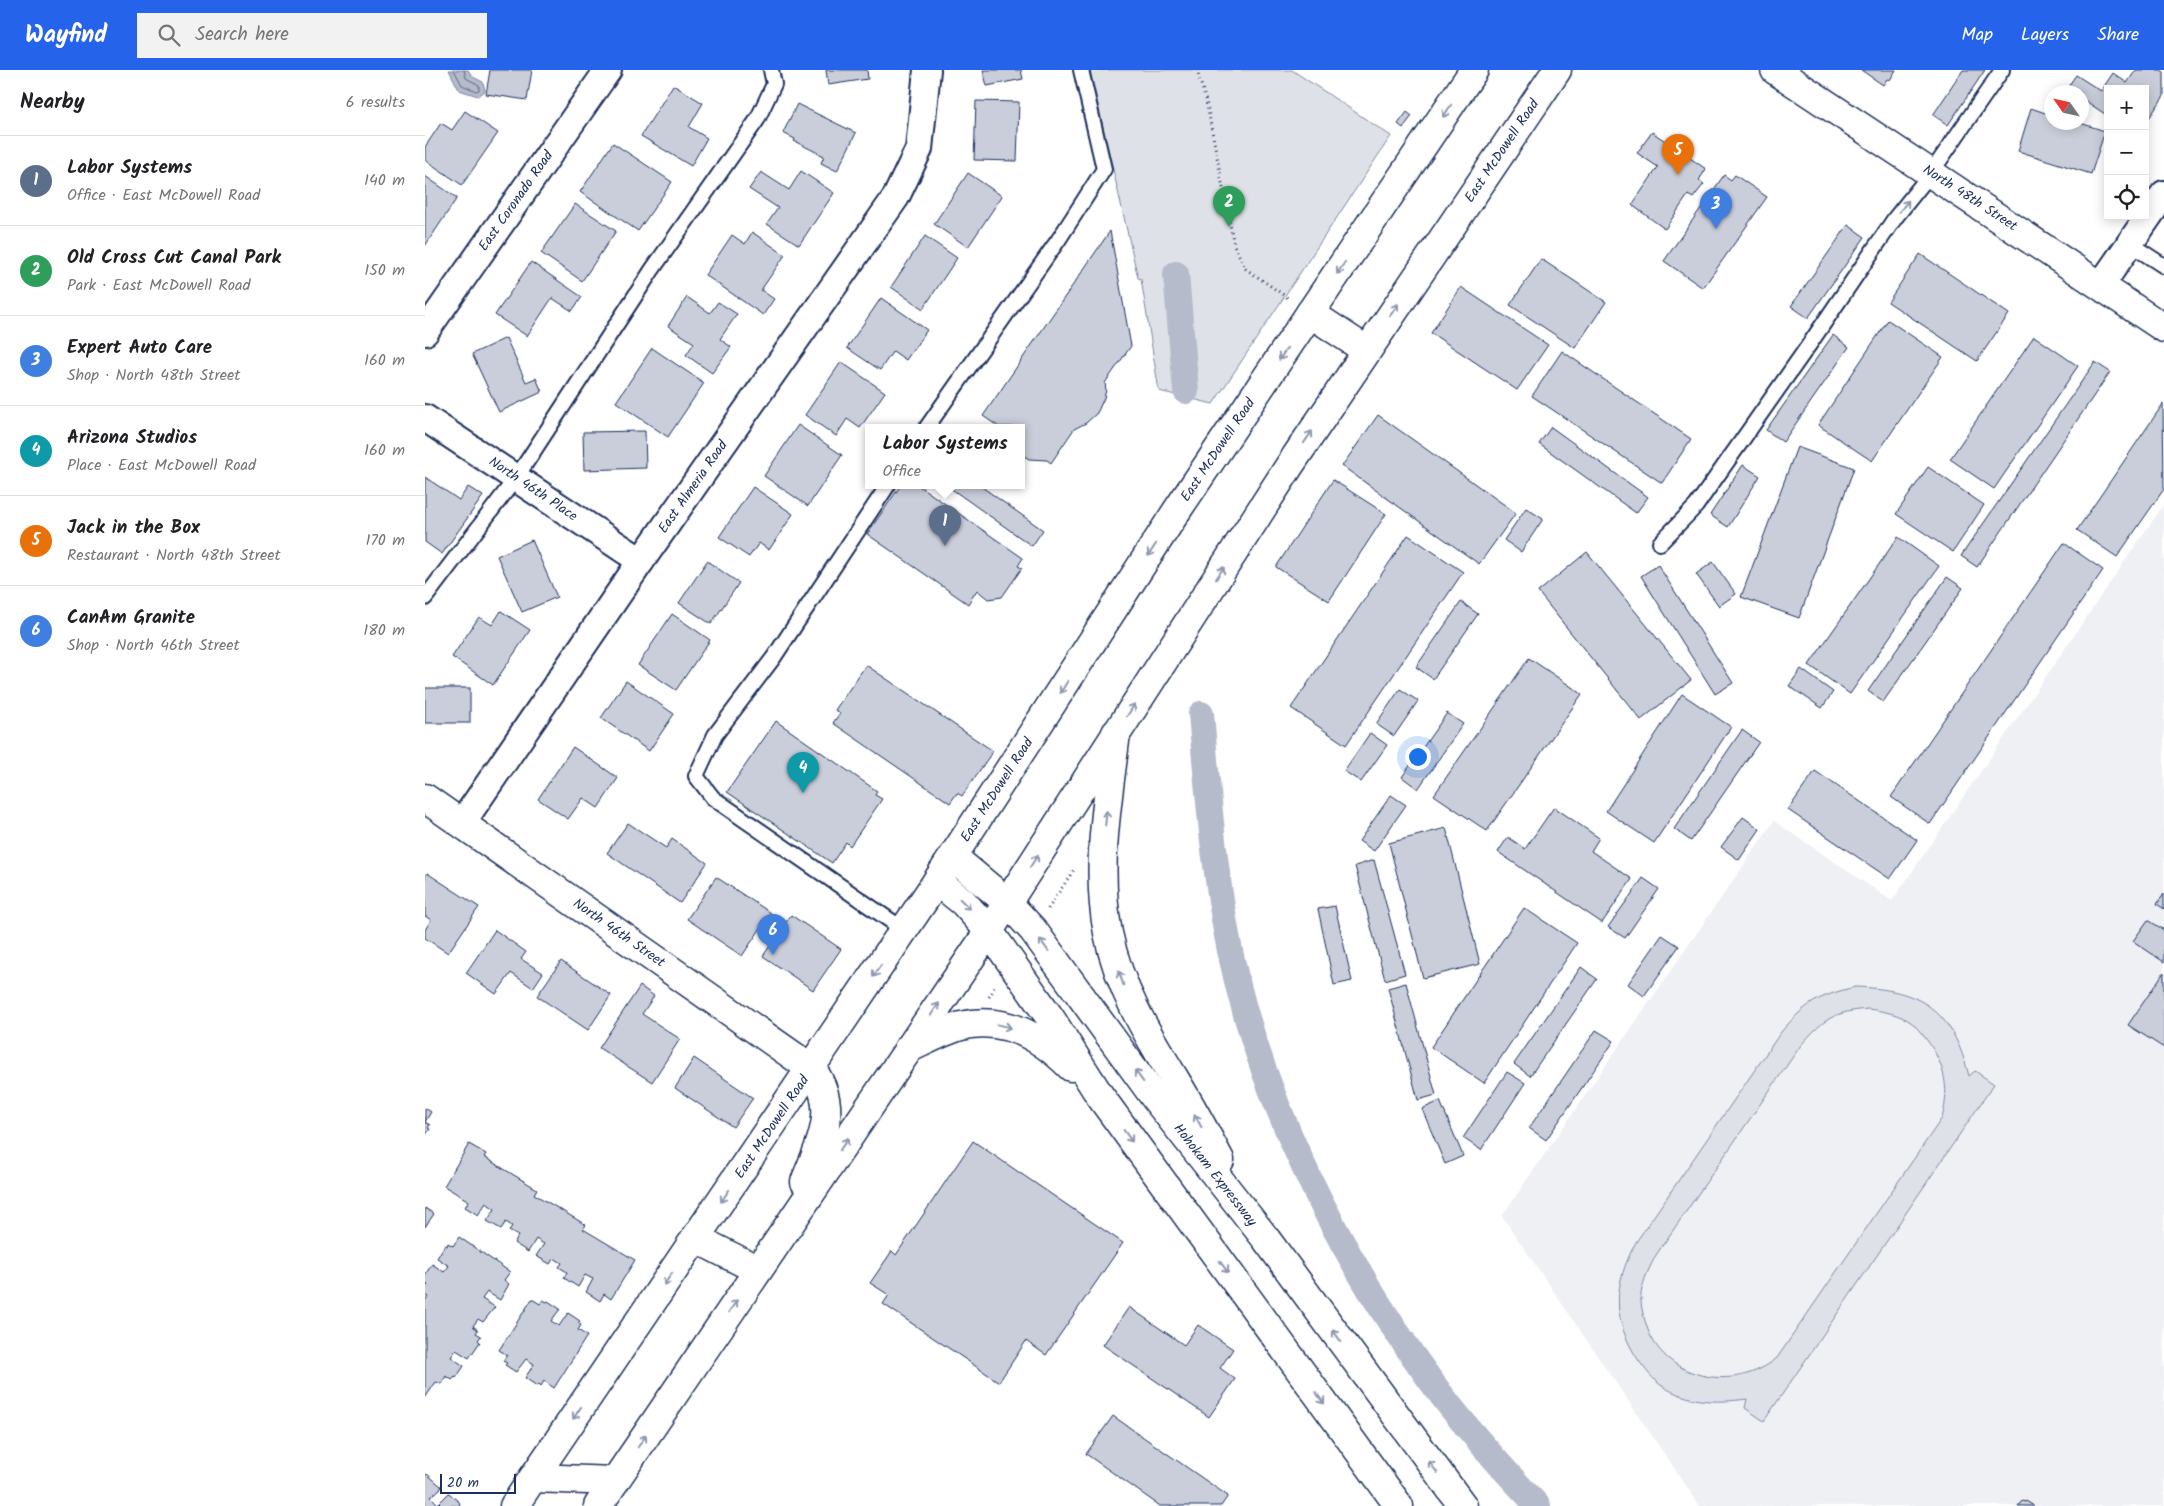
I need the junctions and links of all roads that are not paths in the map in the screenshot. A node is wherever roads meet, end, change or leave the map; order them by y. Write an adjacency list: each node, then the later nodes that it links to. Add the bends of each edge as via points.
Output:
1 (607, 70): 16 (street, East Coronado Road)
2 (771, 70): 20 (lane, via 774,84 757,120 652,270)
3 (927, 70): 23 (street, East Almeria Road, via 919,149 896,197)
4 (1081, 70): 19 (lane, via 1104,169)
5 (1474, 70): 14 (main road, East McDowell Road, one-way to 14)
6 (1557, 70): 17 (main road, East McDowell Road, one-way to 6)
7 (1775, 70): 9 (main road, North 48th Street)
8 (2001, 70): 9 (lane)
9 (1931, 173): 13 (main road, North 48th Street); 22 (lane, one-way to 9, via 1696,506 1879,240)
10 (2164, 194): 11 (street)
11 (2130, 244): 12 (lane); 13 (street)
12 (2164, 266)
13 (2101, 285): 15 (main road, North 48th Street)
14 (1311, 313): 17 (main road); 28 (main road, East McDowell Road, one-way to 28, via 1173,518)
15 (2164, 328)
16 (425, 332)
17 (1366, 350): 25 (main road, East McDowell Road, one-way to 17)
18 (425, 418): 20 (street, North 46th Place)
19 (929, 424)
20 (516, 478): 23 (street, North 46th Place); 24 (lane)
21 (884, 489): 31 (lane, via 774,656 715,735 696,776 713,798)
22 (1660, 543)
23 (641, 561): 27 (street, East Almeria Road)
24 (425, 598)
25 (1116, 733): 30 (main road, East McDowell Road, one-way to 25); 38 (main road, one-way to 25, via 1138,1018 1116,962 1108,933 1103,872)
26 (425, 798): 27 (main road, North 46th Street)
27 (462, 823): 34 (main road, North 46th Street)
28 (953, 857): 29 (main road, East McDowell Road); 30 (main road, Hohokam Expressway)
29 (937, 881): 31 (main road, East McDowell Road); 32 (main road, one-way to 32, via 963,902)
30 (1007, 902): 32 (main road, East McDowell Road); 38 (main road, Hohokam Expressway, one-way to 30, via 1155,1098 1033,930)
31 (905, 930): 34 (main road, East McDowell Road, one-way to 34)
32 (989, 931): 33 (main road, East McDowell Road, one-way to 32); 35 (main road)
33 (908, 1049): 35 (main road, one-way to 35, via 960,1026 987,1022 1002,1025 1023,1032 1053,1049); 36 (main road, East McDowell Road, one-way to 33)
34 (812, 1069): 36 (main road, via 819,1079 827,1106 825,1130); 37 (main road, East McDowell Road, one-way to 37)
35 (1100, 1096): 44 (main road, one-way to 44)
36 (787, 1227): 39 (main road, East McDowell Road)
37 (695, 1238): 39 (main road); 40 (main road, East McDowell Road, one-way to 40)
38 (1265, 1240): 45 (main road, Hohokam Expressway, one-way to 38)
39 (758, 1270): 41 (main road, East McDowell Road, one-way to 39)
40 (533, 1478): 41 (main road); 42 (main road, East McDowell Road)
41 (615, 1481): 43 (main road, East McDowell Road)
42 (514, 1506)
43 (598, 1506)
44 (1399, 1506)
45 (1463, 1506)

